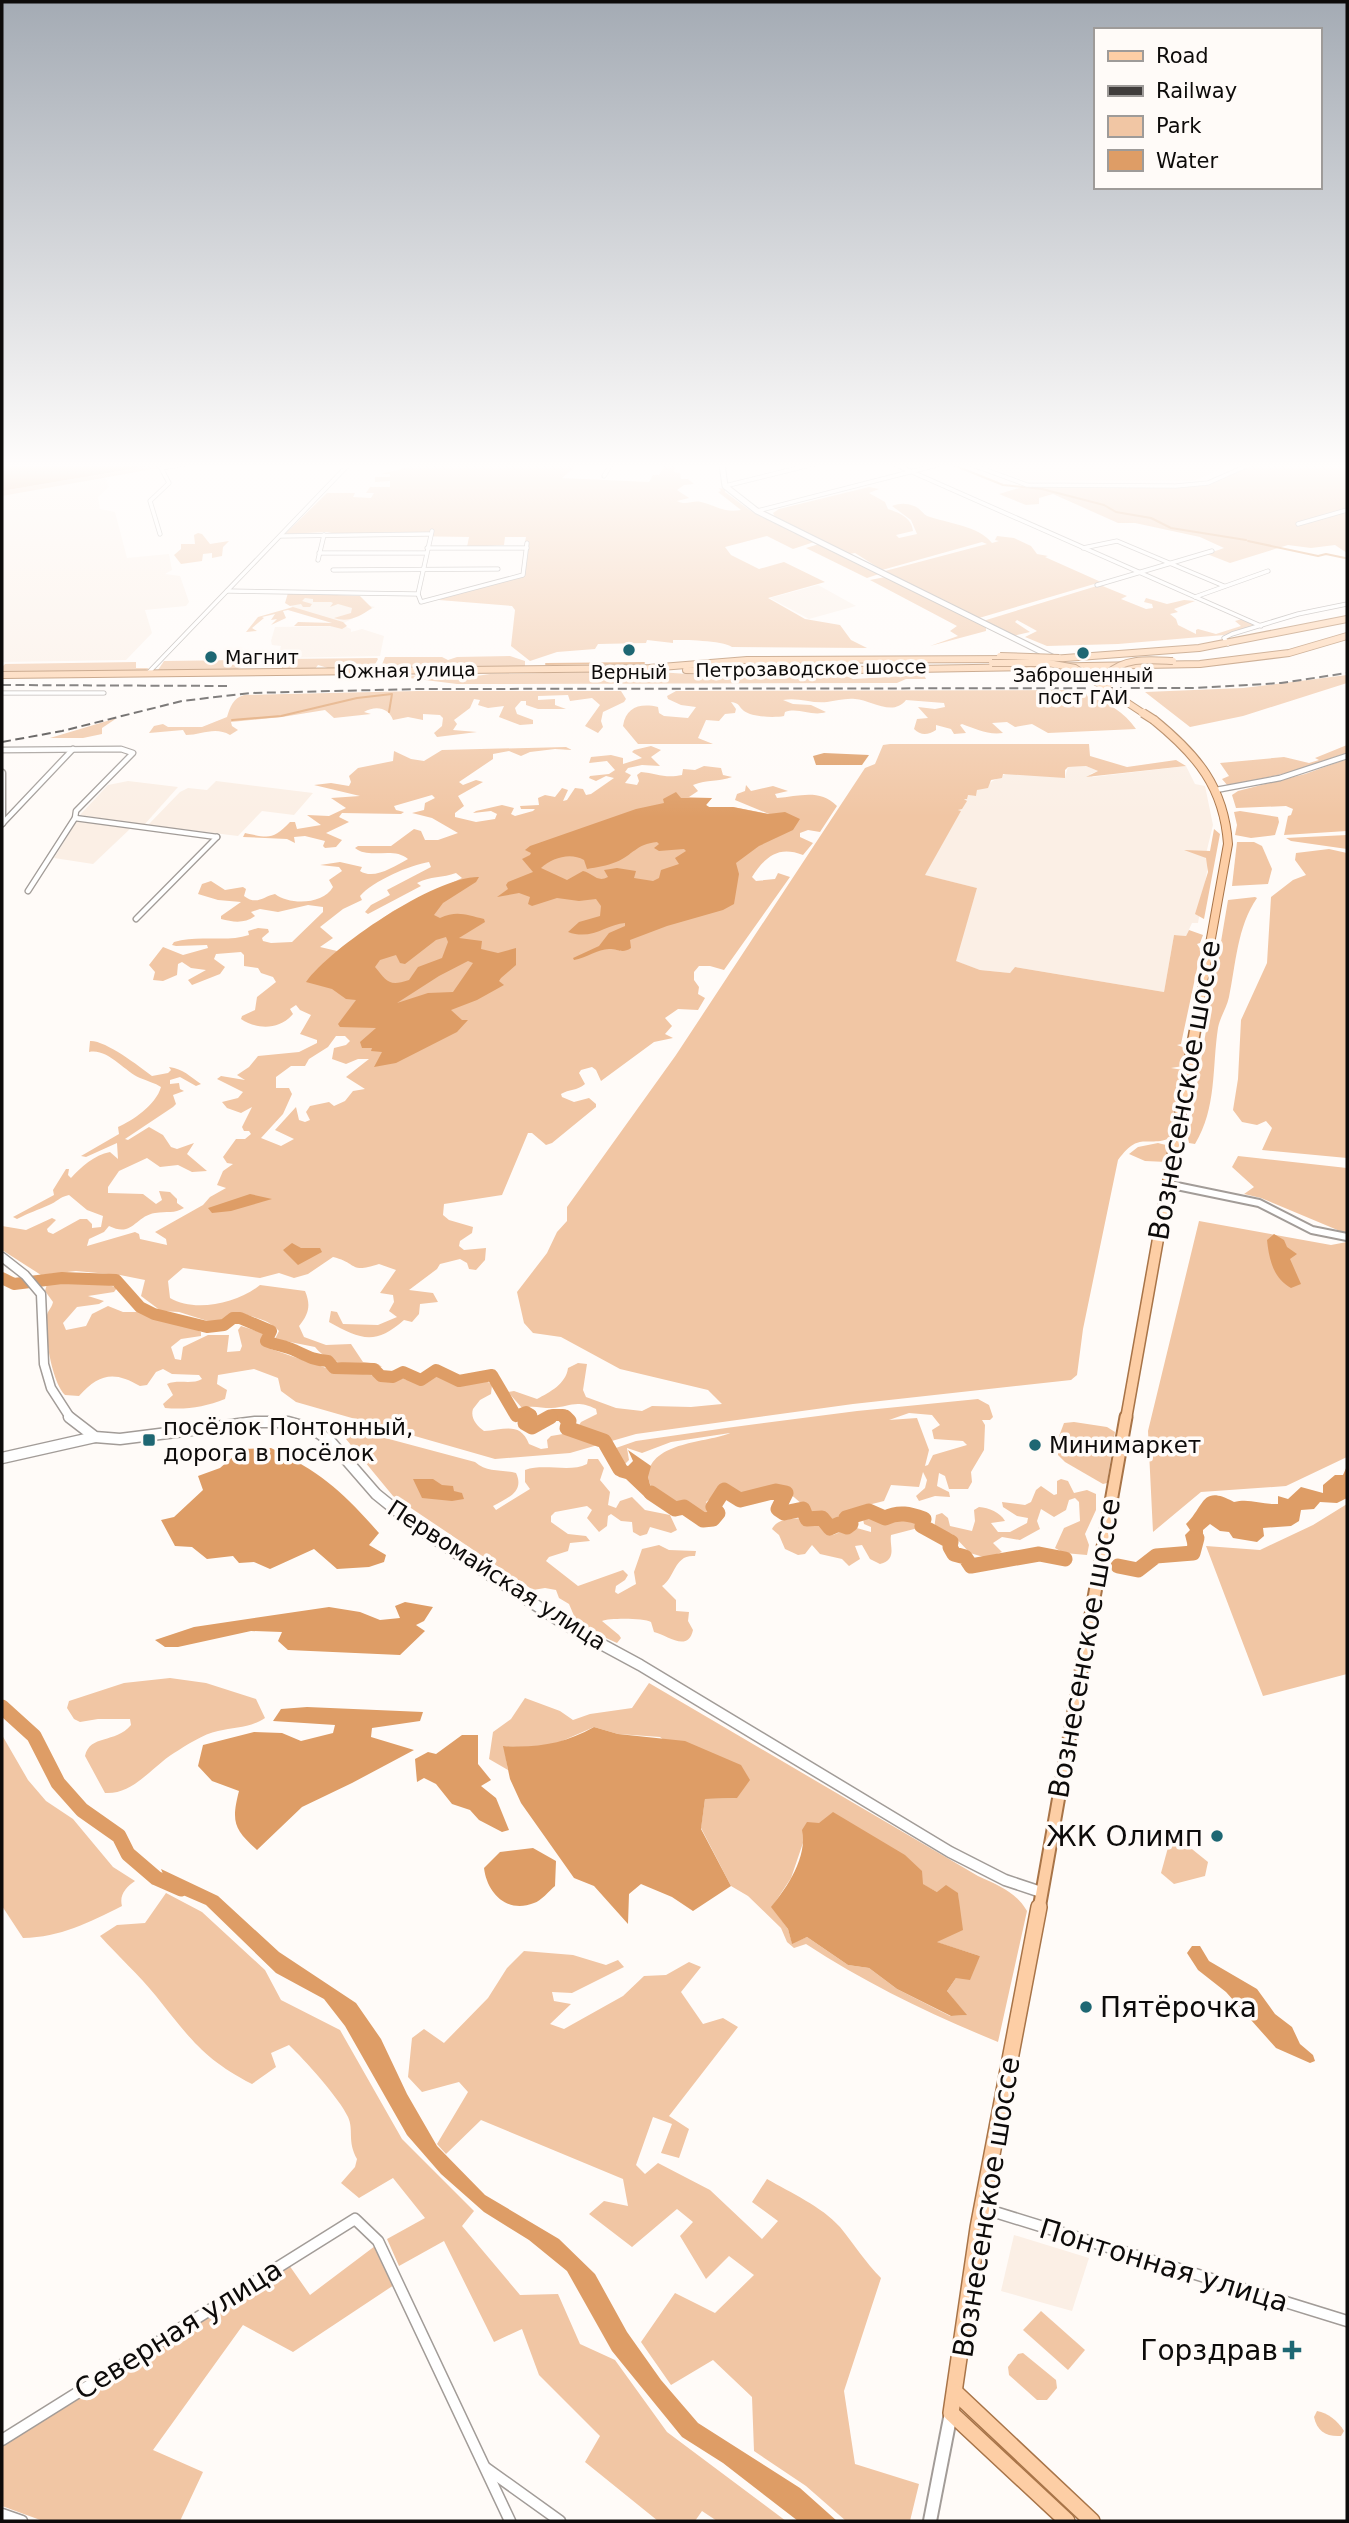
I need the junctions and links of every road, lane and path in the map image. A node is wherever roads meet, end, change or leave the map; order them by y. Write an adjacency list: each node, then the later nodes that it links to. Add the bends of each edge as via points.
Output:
1 (236, 582): 11 (street)
2 (420, 582): 12 (street)
3 (498, 582): 12 (street, via 421,602)
4 (900, 582): 19 (street)
5 (1108, 582): 9 (street)
6 (1159, 582): 13 (street)
7 (1214, 582): 10 (street)
8 (1236, 582): 10 (street)
9 (1097, 585)
10 (1224, 586): 13 (street)
11 (227, 591): 12 (street); 27 (street)
12 (418, 594)
13 (1195, 597): 16 (street)
14 (1347, 604): 16 (street)
15 (1347, 618): 18 (main road, Петрозаводское шоссе)
16 (1261, 625): 18 (street, via 1225,637)
17 (1345, 636): 25 (main road, Петрозаводское шоссе, via 1289,653 1218,663); 29 (main road, bridge, via 1251,656 1132,662 1107,674)
18 (1228, 643): 21 (main road, Петрозаводское шоссе)
19 (1040, 651): 20 (street, via 1040,656); 21 (street)
20 (1031, 659): 21 (main road, Петрозаводское шоссе); 22 (main road, Петрозаводское шоссе)
21 (1056, 659)
22 (747, 660): 23 (main road, Петрозаводское шоссе); 29 (main road, Вознесенское шоссе, bridge, via 1063,659)
23 (735, 661): 24 (main road, Петрозаводское шоссе); 26 (main road, via 723,666)
24 (664, 668): 26 (main road, Петрозаводское шоссе); 27 (main road, Южная улица)
25 (828, 669): 26 (main road, Петрозаводское шоссе); 32 (main road, Вознесенское шоссе, bridge, via 1048,663 1075,668)
26 (735, 672)
27 (148, 673): 28 (main road, Южная улица)
28 (2, 675)
29 (1109, 684): 32 (main road, Вознесенское шоссе, bridge)
30 (104, 693): 31 (street)
31 (2, 694)
32 (1157, 719): 37 (main road, Вознесенское шоссе, via 1184,745)
33 (73, 749): 34 (street); 38 (street, via 132,752 76,811); 39 (street)
34 (2, 750)
35 (1347, 756): 37 (street, via 1280,778)
36 (2, 773): 39 (street)
37 (1216, 790): 42 (main road, Вознесенское шоссе, via 1226,816 1228,845)
38 (75, 818): 40 (street); 41 (street, via 217,837)
39 (2, 824)
40 (28, 891)
41 (136, 919)
42 (1167, 1184): 43 (street, via 1249,1200 1312,1230); 47 (main road, Вознесенское шоссе)
43 (1347, 1237)
44 (2, 1257): 45 (street, via 41,1294 44,1364 51,1388 68,1416)
45 (95, 1437): 46 (street, Первомайская улица); 47 (street, Первомайская улица, via 255,1422 289,1422 313,1429 402,1516 566,1625 950,1852 1005,1880)
46 (2, 1458)
47 (1041, 1892): 48 (main road, Вознесенское шоссе)
48 (982, 2208): 49 (street, Понтонная улица); 50 (main road, Вознесенское шоссе)
49 (1347, 2321)
50 (956, 2392): 51 (main road, Вознесенское шоссе); 60 (main road)
51 (951, 2413): 58 (street, Вознесенское шоссе); 59 (main road)
52 (2, 2440): 53 (street, Северная улица, via 355,2219 378,2241)
53 (485, 2467): 56 (street); 57 (street)
54 (2, 2514): 55 (street)
55 (22, 2521)
56 (510, 2521)
57 (560, 2521)
58 (929, 2521)
59 (1067, 2521)
60 (1092, 2521)

